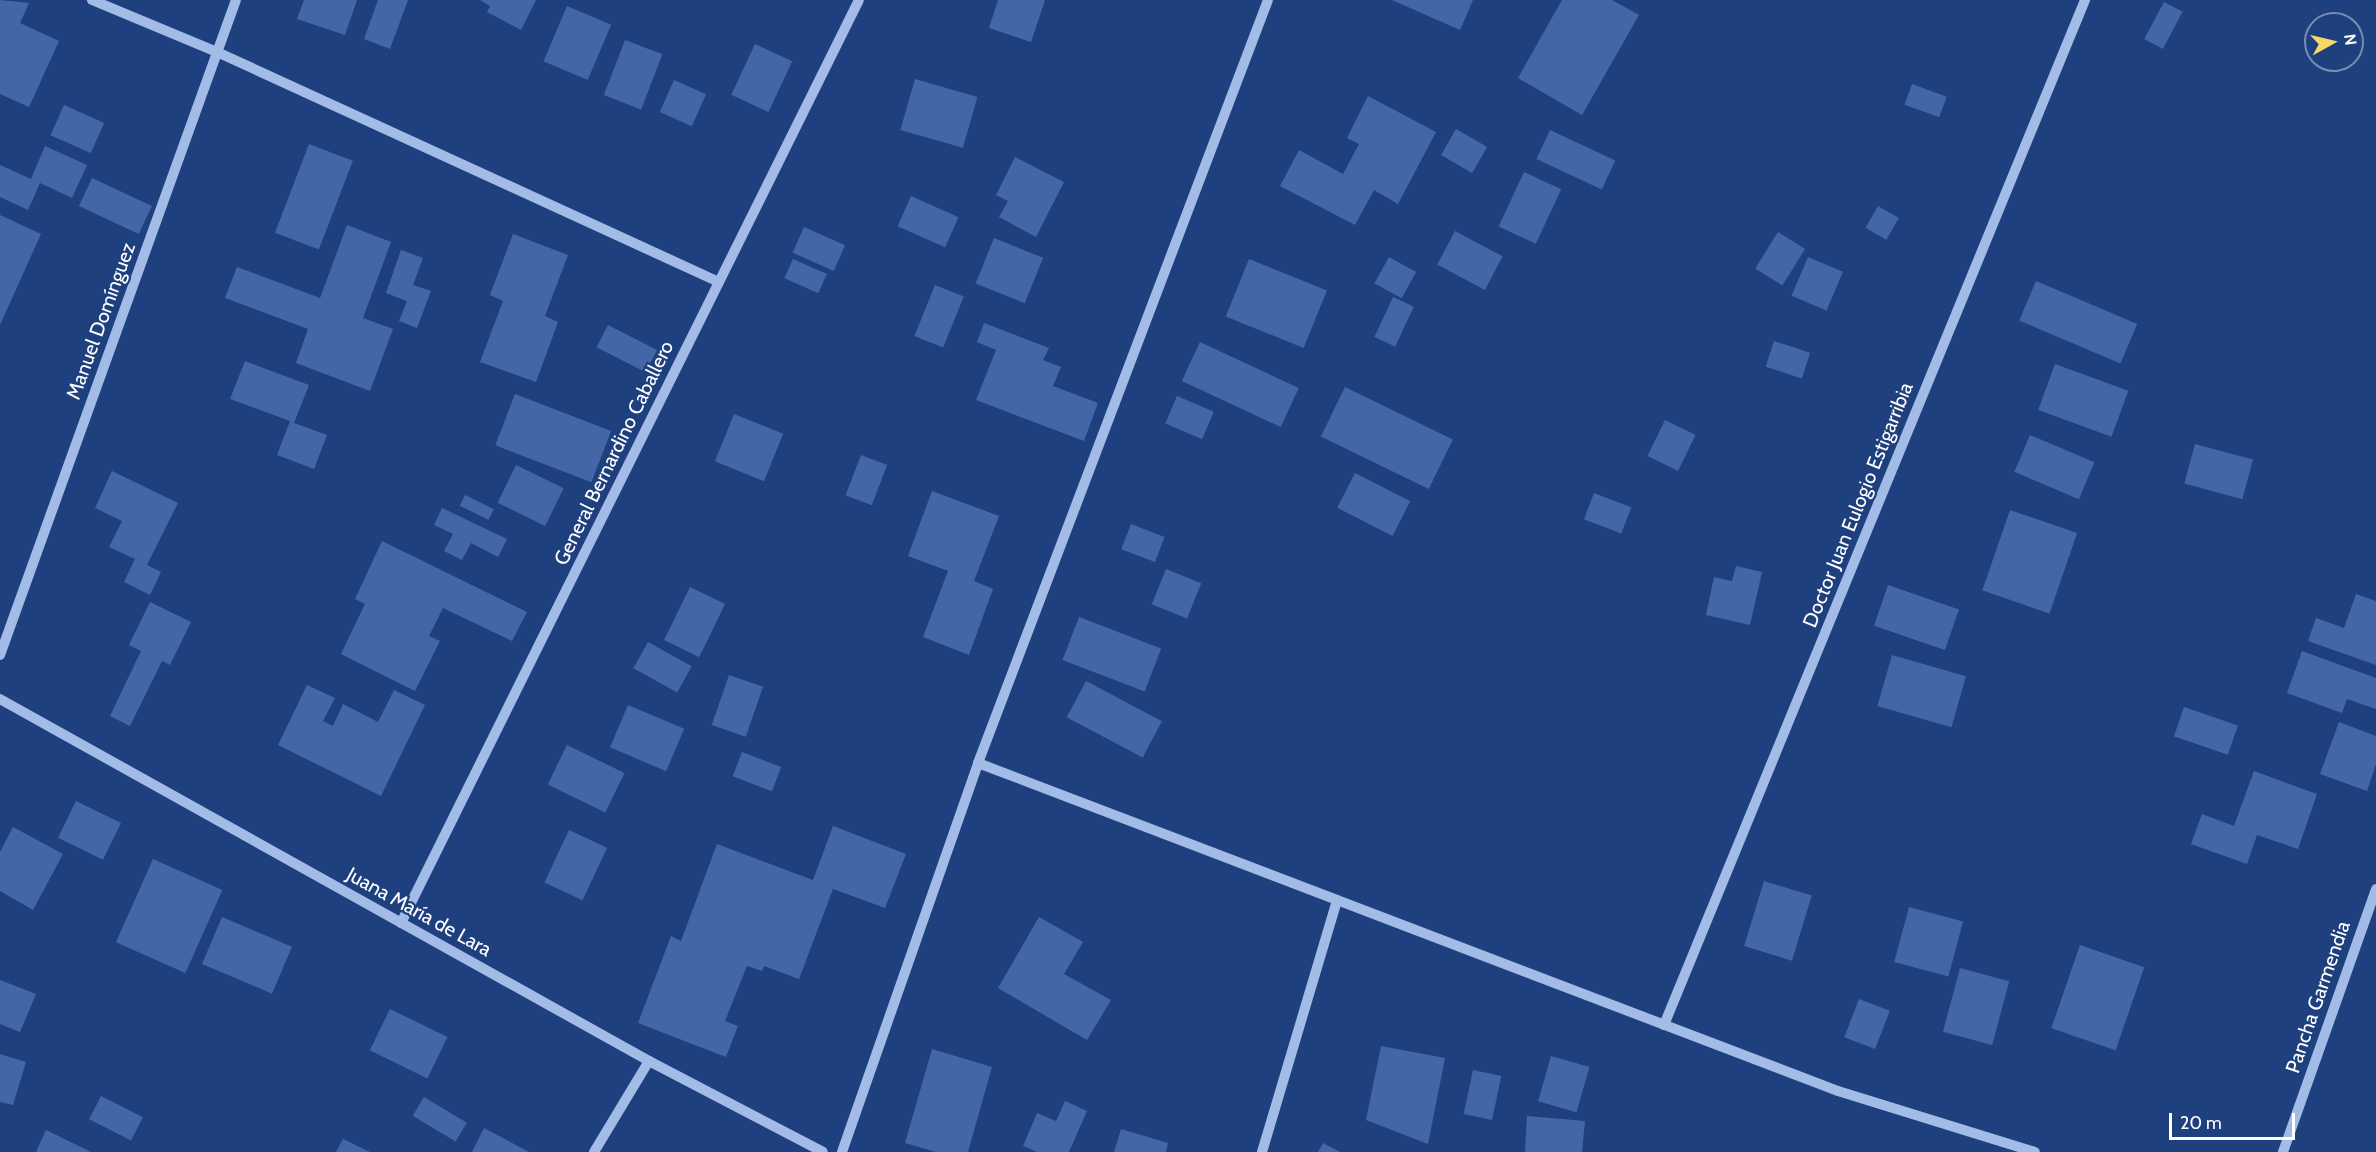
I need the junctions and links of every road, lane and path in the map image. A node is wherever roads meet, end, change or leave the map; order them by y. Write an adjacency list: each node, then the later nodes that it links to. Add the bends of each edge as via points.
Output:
1 (92, 0): 6 (street)
2 (236, 0): 6 (street, Manuel Domínguez)
3 (859, 0): 7 (street, General Bernardino Caballero)
4 (1268, 0): 10 (street)
5 (2085, 0): 14 (street, Doctor Juan Eulogio Estigarribia)
6 (217, 52): 7 (street); 8 (street, Manuel Domínguez)
7 (718, 282): 13 (street, General Bernardino Caballero)
8 (0, 654)
9 (0, 699): 13 (street, Juana María de Lara)
10 (978, 763): 12 (street); 18 (street)
11 (2376, 889): 21 (street, Pancha Garmendia)
12 (1337, 900): 14 (street); 19 (street)
13 (401, 923): 15 (street, Juana María de Lara)
14 (1664, 1024): 20 (street, via 1838,1091)
15 (649, 1061): 16 (street); 17 (street, Juana María de Lara)
16 (594, 1152)
17 (823, 1152)
18 (842, 1152)
19 (1262, 1152)
20 (2036, 1152)
21 (2283, 1152)

